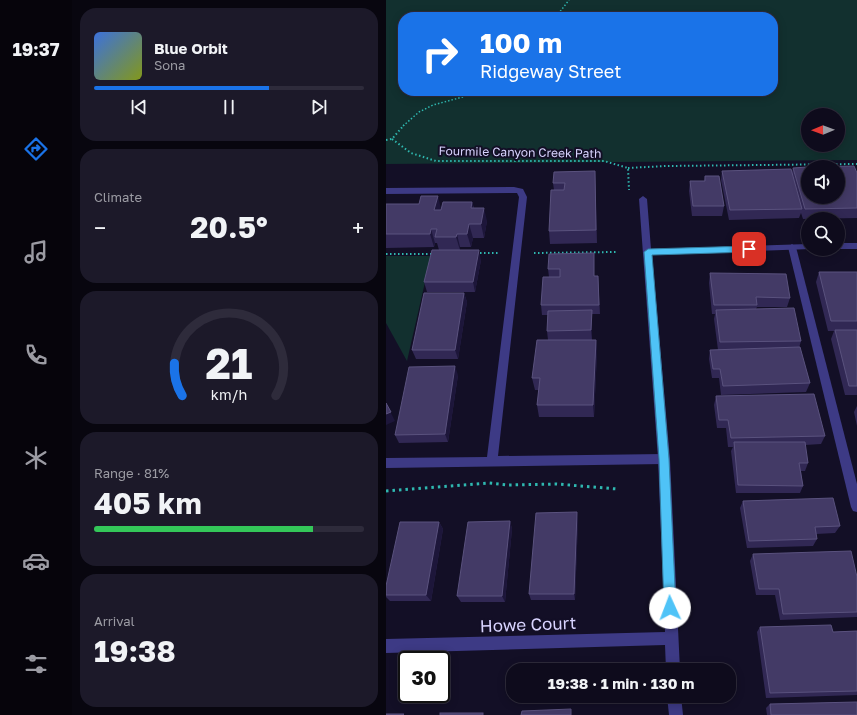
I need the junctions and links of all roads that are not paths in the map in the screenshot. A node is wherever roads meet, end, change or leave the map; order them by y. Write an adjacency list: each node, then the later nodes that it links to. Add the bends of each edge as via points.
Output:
1 (386, 190): 9 (street, via 514,190 520,191 523,197)
2 (643, 199): 7 (street)
3 (845, 246): 4 (street)
4 (857, 246)
5 (801, 247): 6 (street)
6 (792, 248): 7 (street); 11 (street)
7 (648, 252): 8 (street)
8 (664, 459): 9 (street); 12 (street)
9 (492, 461): 10 (street)
10 (386, 463)
11 (857, 507)
12 (671, 638): 13 (street, Howe Court); 14 (street)
13 (386, 646)
14 (673, 663)
15 (675, 703): 16 (street)
16 (676, 715)

